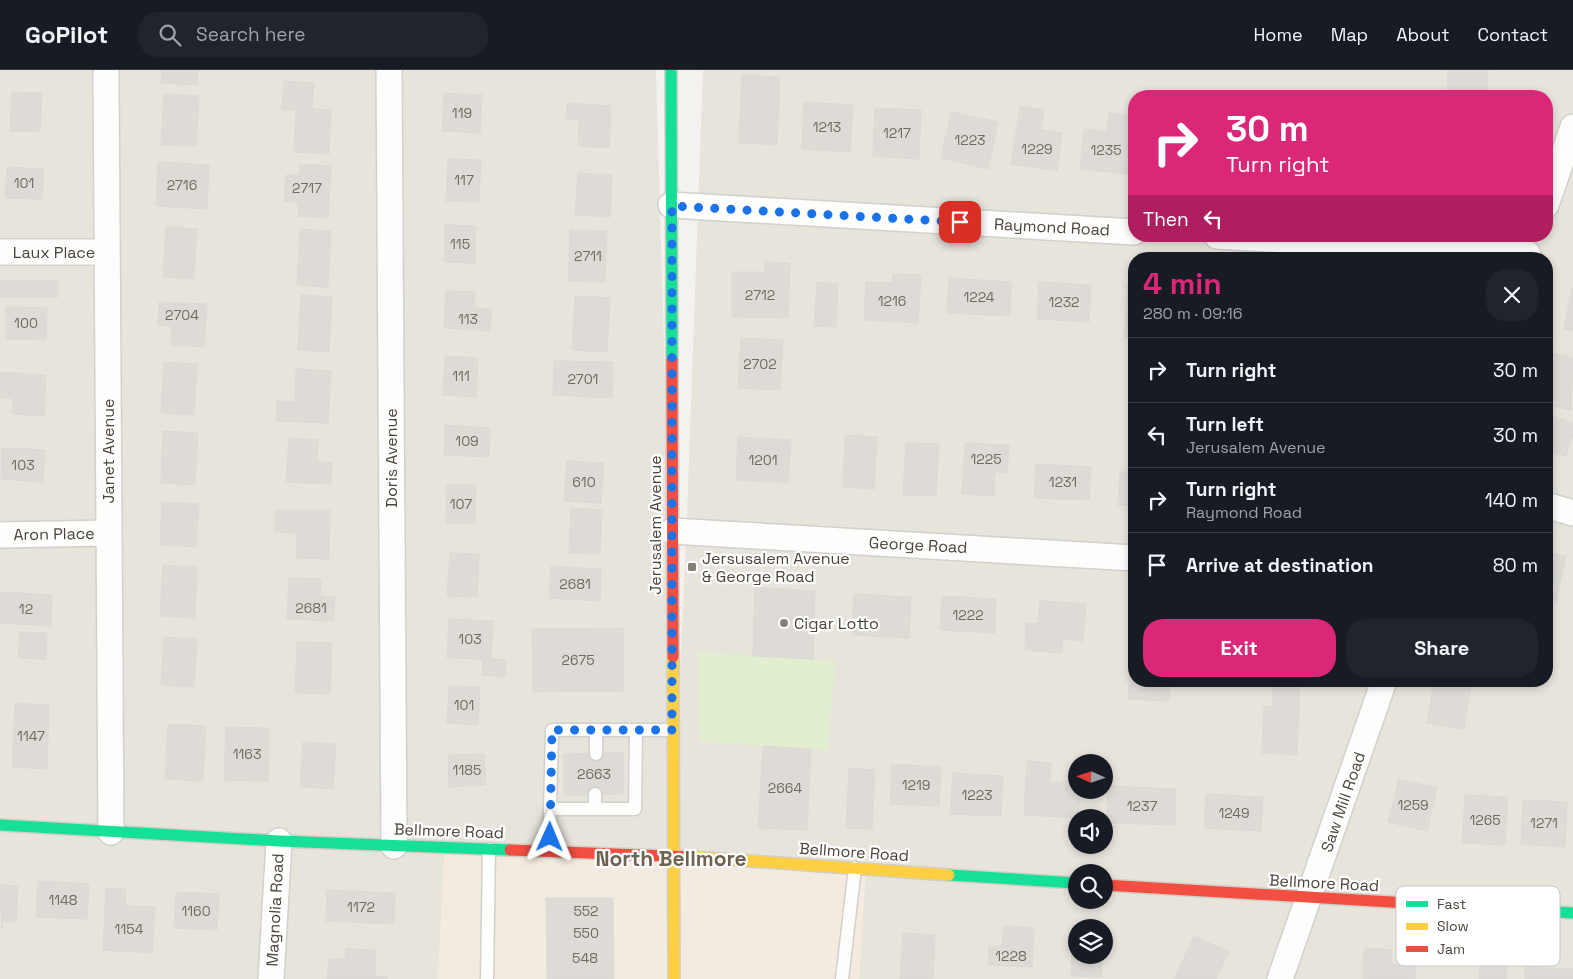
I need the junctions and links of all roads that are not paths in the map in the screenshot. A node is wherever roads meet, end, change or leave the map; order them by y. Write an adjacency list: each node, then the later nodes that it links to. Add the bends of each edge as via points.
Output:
1 (106, 70): 12 (street, Janet Avenue)
2 (389, 70): 30 (street, Doris Avenue)
3 (671, 70): 7 (main road, Jerusalem Avenue)
4 (1573, 127): 5 (street)
5 (1567, 168): 6 (street)
6 (1553, 193)
7 (672, 206): 8 (street, Raymond Road); 15 (main road, Jerusalem Avenue)
8 (1128, 232)
9 (1351, 242): 10 (street)
10 (1530, 250)
11 (0, 252): 12 (street, Laux Place)
12 (107, 252): 16 (street, Janet Avenue)
13 (1553, 507): 14 (street)
14 (1573, 514)
15 (672, 531): 18 (street, George Road); 22 (main road, Jerusalem Avenue)
16 (109, 533): 17 (street, Aron Place); 28 (street, Janet Avenue)
17 (0, 535)
18 (1128, 558)
19 (1382, 687): 37 (street, Saw Mill Road)
20 (596, 730): 21 (lane); 23 (lane); 25 (lane, via 552,730)
21 (636, 730): 22 (lane); 26 (lane, via 635,809)
22 (672, 730): 33 (main road, Jerusalem Avenue)
23 (596, 754)
24 (595, 794): 26 (lane)
25 (550, 809): 26 (lane); 32 (lane)
26 (595, 809)
27 (0, 826): 28 (main road, Bellmore Road)
28 (110, 832): 29 (main road, Bellmore Road)
29 (279, 841): 30 (main road, Bellmore Road); 41 (street, Magnolia Road)
30 (394, 846): 31 (main road, Bellmore Road)
31 (489, 849): 32 (main road, Bellmore Road); 42 (lane)
32 (549, 851): 33 (main road, Bellmore Road)
33 (672, 856): 34 (main road, Bellmore Road); 43 (main road, Jerusalem Avenue)
34 (855, 868): 35 (main road, Bellmore Road); 44 (lane)
35 (1068, 882)
36 (1113, 886): 37 (main road, Bellmore Road)
37 (1310, 899): 38 (main road, Bellmore Road); 45 (street, Saw Mill Road)
38 (1396, 904)
39 (1560, 912): 40 (main road, Bellmore Road)
40 (1573, 913)
41 (271, 979)
42 (487, 979)
43 (674, 979)
44 (842, 979)
45 (1280, 979)

